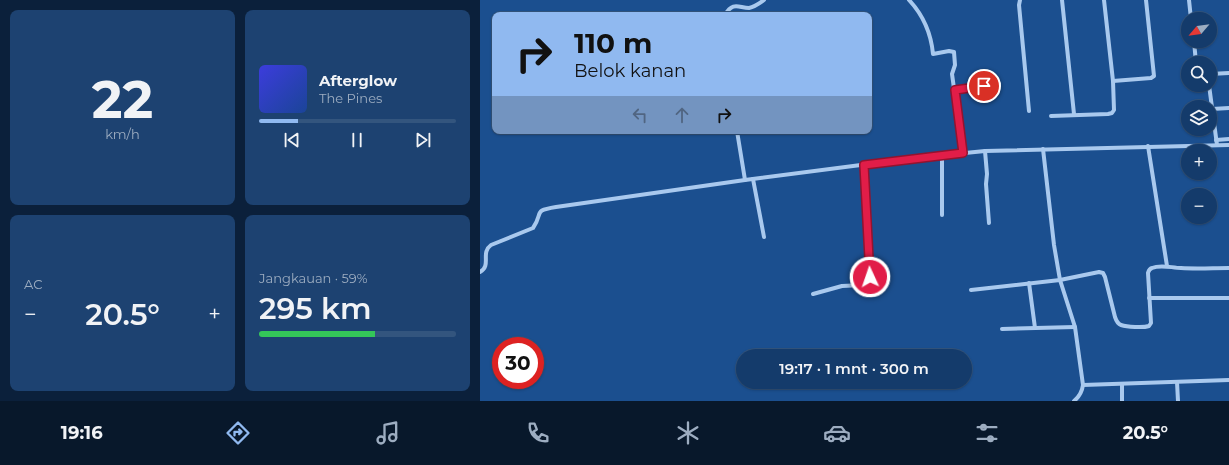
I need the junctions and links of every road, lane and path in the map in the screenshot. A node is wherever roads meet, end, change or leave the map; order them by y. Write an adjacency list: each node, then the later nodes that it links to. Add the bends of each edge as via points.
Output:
1 (764, 0): 8 (street, via 751,7 733,7)
2 (909, 0): 14 (street, via 922,17 933,54 954,52 955,65 952,74)
3 (1020, 0): 17 (street)
4 (1062, 0): 18 (street)
5 (1104, 0): 12 (street)
6 (1146, 0): 12 (street, via 1154,76)
7 (1189, 0): 9 (street)
8 (728, 12)
9 (1190, 12)
10 (1229, 73): 11 (street)
11 (1217, 74)
12 (1113, 81): 18 (street, via 1112,113)
13 (999, 84): 14 (street)
14 (955, 90): 31 (street)
15 (1229, 108): 16 (street)
16 (1217, 109)
17 (1029, 111)
18 (1074, 114): 19 (street)
19 (1051, 116)
20 (737, 134): 35 (street)
21 (1215, 136): 22 (street)
22 (1216, 140): 23 (street); 24 (street)
23 (1229, 140)
24 (1217, 144)
25 (1217, 145): 26 (street)
26 (1229, 145)
27 (1148, 146): 28 (street); 29 (street); 39 (street)
28 (1181, 146)
29 (1043, 149): 30 (street); 42 (street)
30 (985, 151): 31 (street); 37 (street)
31 (963, 153): 32 (street)
32 (942, 156): 33 (street); 36 (street)
33 (864, 165): 34 (street); 45 (street, via 870,277 863,285 842,286)
34 (753, 179): 35 (street); 38 (street)
35 (745, 180): 41 (street, via 541,210 533,228 487,248 485,269)
36 (942, 215)
37 (989, 223)
38 (764, 237)
39 (1167, 266): 40 (street); 46 (street, via 1152,268 1148,272)
40 (1229, 268)
41 (480, 272)
42 (1060, 280): 43 (street); 46 (street, via 1103,273 1114,317 1120,325 1149,326); 48 (street)
43 (1029, 283): 44 (street); 49 (street)
44 (971, 290)
45 (813, 294)
46 (1149, 298): 47 (street)
47 (1229, 298)
48 (1075, 327): 49 (street); 54 (street)
49 (1035, 328): 50 (street)
50 (1002, 329)
51 (1229, 380): 52 (street)
52 (1177, 382): 53 (street); 57 (street)
53 (1122, 384): 54 (street); 56 (street)
54 (1083, 385): 55 (street, via 1083,390)
55 (1074, 401)
56 (1122, 401)
57 (1178, 401)

